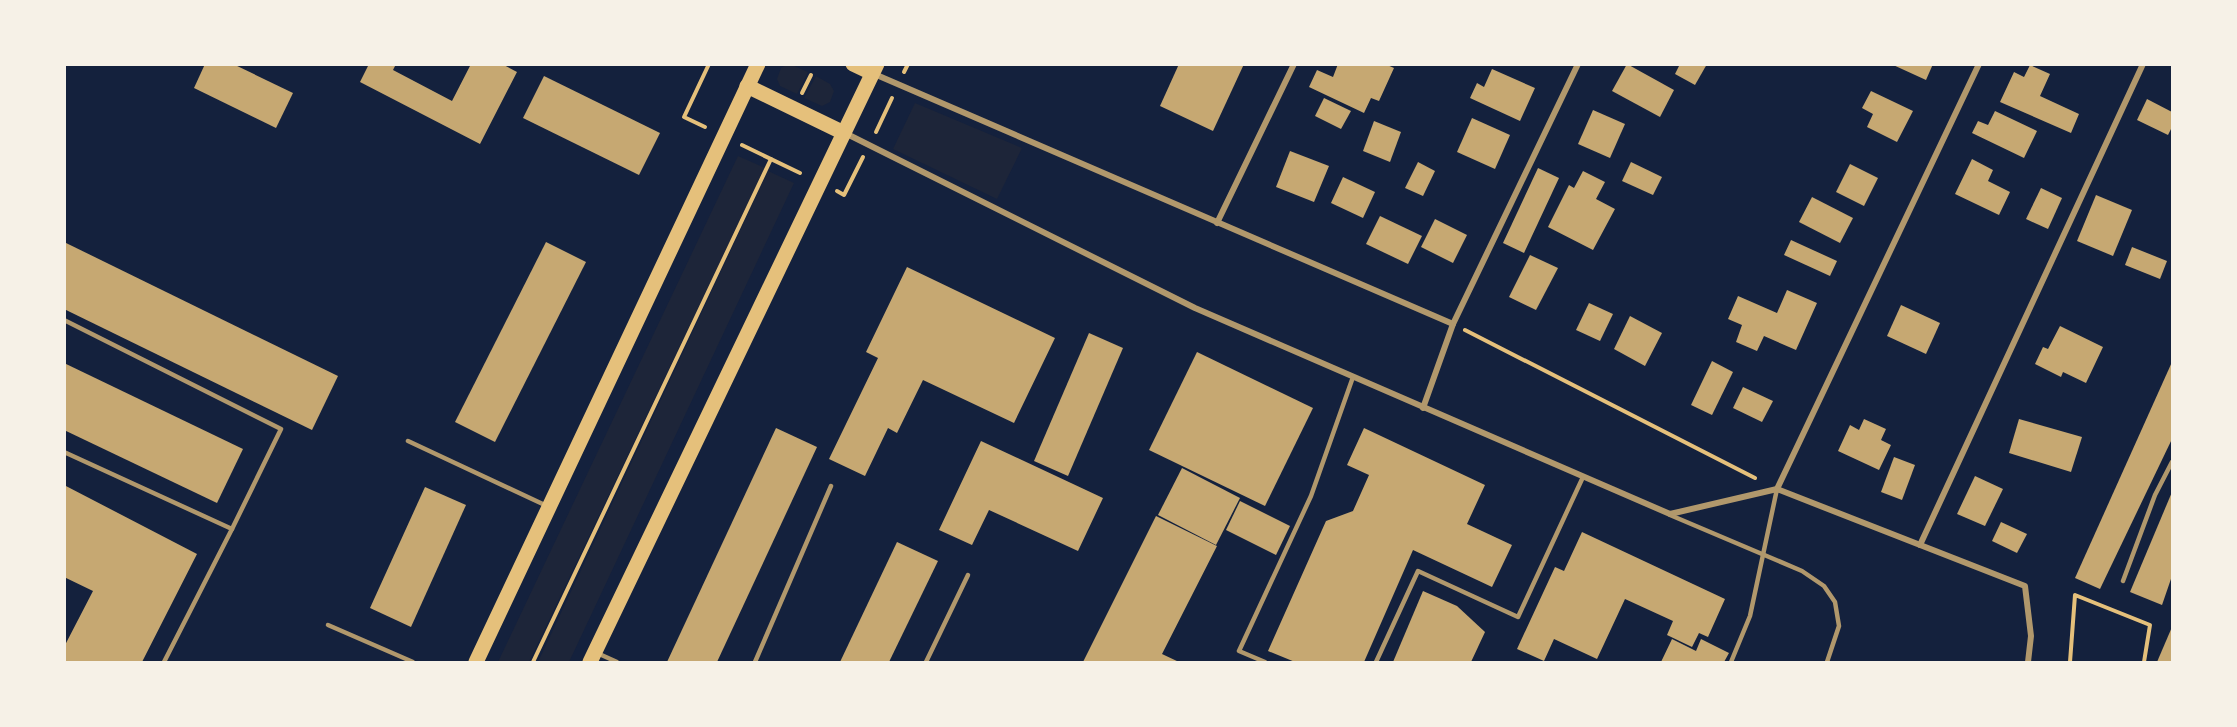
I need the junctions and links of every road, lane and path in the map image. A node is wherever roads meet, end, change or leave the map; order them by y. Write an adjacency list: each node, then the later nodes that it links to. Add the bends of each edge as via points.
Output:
1 (709, 64): 12 (path, via 684,117)
2 (758, 64): 10 (main road)
3 (853, 64): 8 (main road)
4 (1294, 64): 17 (street)
5 (1578, 64): 19 (street)
6 (1979, 64): 27 (street)
7 (2143, 64): 31 (street)
8 (874, 69): 13 (main road); 17 (street)
9 (811, 75): 11 (path)
10 (747, 86): 13 (main road); 28 (main road)
11 (800, 97)
12 (705, 127)
13 (844, 133): 20 (street, via 1195,308); 36 (main road)
14 (742, 145): 15 (path)
15 (771, 159): 16 (path); 40 (path)
16 (800, 173)
17 (1217, 223): 19 (street)
18 (64, 320): 30 (lane, via 281,429)
19 (1453, 324): 21 (street); 27 (path)
20 (1353, 377): 21 (street); 44 (lane, via 1311,496 1239,651)
21 (1423, 408): 25 (street)
22 (408, 441): 28 (lane)
23 (64, 452): 30 (lane)
24 (2172, 462): 34 (lane, via 2155,495)
25 (1583, 477): 29 (street); 45 (lane, via 1518,617 1418,571)
26 (831, 486): 42 (lane)
27 (1777, 489): 29 (street); 31 (street); 32 (lane)
28 (549, 507): 39 (main road)
29 (1670, 514): 32 (lane)
30 (232, 528): 37 (lane)
31 (1920, 545): 48 (street, via 2025,586 2031,636)
32 (1763, 554): 46 (lane, via 1750,616); 47 (lane, via 1802,571 1824,586 1835,602 1839,626)
33 (968, 575): 43 (lane)
34 (2123, 582)
35 (328, 625): 38 (lane)
36 (592, 657): 41 (lane)
37 (164, 663)
38 (413, 663)
39 (476, 663)
40 (533, 663)
41 (617, 663)
42 (755, 663)
43 (926, 663)
44 (1265, 663)
45 (1376, 663)
46 (1731, 663)
47 (1827, 663)
48 (2028, 663)
49 (2070, 663): 50 (path, via 2075,595 2150,625)
50 (2144, 663)

